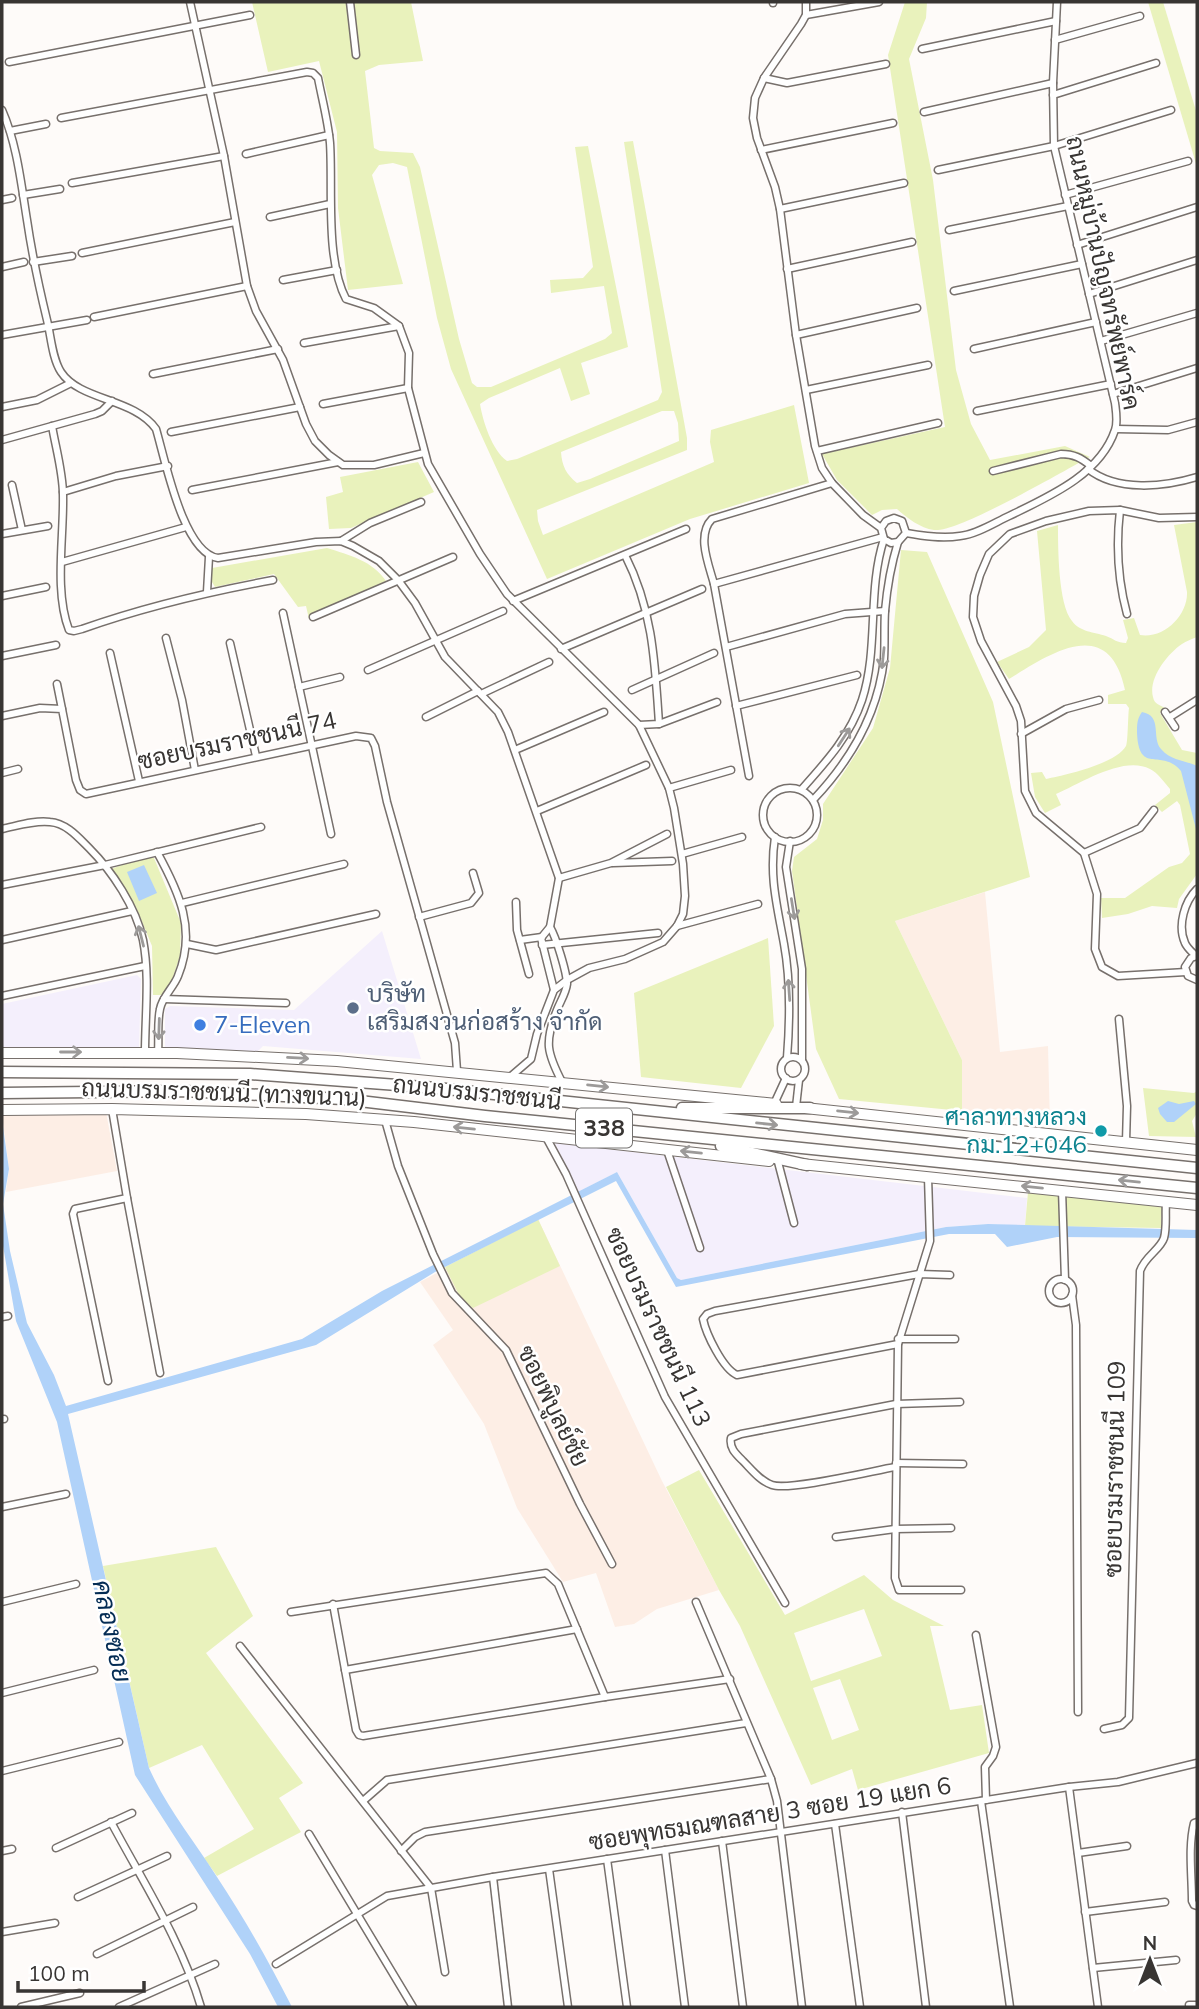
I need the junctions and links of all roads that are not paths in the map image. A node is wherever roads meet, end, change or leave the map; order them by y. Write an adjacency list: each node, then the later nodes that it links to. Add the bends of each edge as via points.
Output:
1 (190, 2): 10 (street)
2 (349, 2): 13 (street)
3 (806, 2): 7 (street)
4 (879, 2): 7 (street)
5 (1057, 2): 9 (street, ถนนหมู่บ้านปัญจทรัพย์พาร์ค)
6 (250, 15): 10 (street)
7 (806, 15): 17 (street)
8 (1140, 16): 11 (street)
9 (1056, 21): 11 (street, ถนนหมู่บ้านปัญจทรัพย์พาร์ค); 12 (street)
10 (196, 26): 14 (street); 19 (street)
11 (1055, 40): 18 (street, ถนนหมู่บ้านปัญจทรัพย์พาร์ค)
12 (922, 49)
13 (356, 55)
14 (9, 62)
15 (886, 64): 17 (street, via 787,83)
16 (1156, 64): 20 (street)
17 (764, 78): 30 (street, via 753,118)
18 (1053, 83): 20 (street, ถนนหมู่บ้านปัญจทรัพย์พาร์ค); 23 (street)
19 (210, 91): 24 (street); 28 (street, via 313,73 318,78); 32 (street)
20 (1053, 95): 29 (street, ถนนหมู่บ้านปัญจทรัพย์พาร์ค)
21 (2, 110): 27 (street)
22 (1171, 110): 29 (street)
23 (925, 112)
24 (61, 118)
25 (893, 123): 30 (street)
26 (46, 124): 27 (street)
27 (10, 131): 38 (street)
28 (329, 135): 31 (street); 42 (street)
29 (1054, 146): 34 (street); 39 (street, ถนนหมู่บ้านปัญจทรัพย์พาร์ค)
30 (761, 150): 45 (street)
31 (246, 153)
32 (224, 156): 35 (street); 47 (street)
33 (1188, 161): 39 (street)
34 (938, 170)
35 (72, 183)
36 (904, 183): 45 (street)
37 (60, 189): 38 (street)
38 (23, 195): 55 (street)
39 (1065, 195): 43 (street, ถนนหมู่บ้านปัญจทรัพย์พาร์ค)
40 (12, 198): 41 (street)
41 (2, 200)
42 (330, 204): 46 (street); 59 (street)
43 (1068, 205): 48 (street); 50 (street, ถนนหมู่บ้านปัญจทรัพย์พาร์ค)
44 (1197, 207): 50 (street)
45 (780, 209): 58 (street)
46 (270, 216)
47 (235, 222): 51 (street); 61 (street)
48 (949, 230)
49 (912, 242): 58 (street)
50 (1077, 245): 56 (street, ถนนหมู่บ้านปัญจทรัพย์พาร์ค)
51 (82, 253)
52 (72, 256): 55 (street)
53 (1197, 260): 63 (street)
54 (24, 262): 57 (street)
55 (33, 262): 68 (street)
56 (1082, 264): 62 (street); 63 (street, ถนนหมู่บ้านปัญจทรัพย์พาร์ค)
57 (2, 267)
58 (788, 269): 70 (street)
59 (337, 270): 60 (street); 67 (street, via 346,299 374,308)
60 (283, 280)
61 (247, 286): 68 (street); 73 (street)
62 (954, 291)
63 (1089, 294): 66 (street, ถนนหมู่บ้านปัญจทรัพย์พาร์ค)
64 (917, 308): 70 (street)
65 (1197, 313): 71 (street)
66 (1096, 322): 71 (street, ถนนหมู่บ้านปัญจทรัพย์พาร์ค); 74 (street)
67 (399, 326): 72 (street); 80 (street, via 409,353)
68 (49, 327): 69 (street); 78 (street, via 60,371)
69 (2, 335)
70 (796, 335): 81 (street)
71 (1101, 341): 79 (street, ถนนหมู่บ้านปัญจทรัพย์พาร์ค)
72 (304, 343)
73 (278, 349): 77 (street); 86 (street)
74 (974, 349)
75 (928, 365): 81 (street)
76 (1197, 368): 82 (street)
77 (153, 374)
78 (71, 383): 83 (street); 85 (street, via 37,400)
79 (1111, 384): 82 (street, ถนนหมู่บ้านปัญจทรัพย์พาร์ค); 87 (street)
80 (408, 388): 84 (street); 95 (street)
81 (806, 390): 94 (street)
82 (1113, 394): 91 (street, ถนนหมู่บ้านปัญจทรัพย์พาร์ค)
83 (112, 401): 90 (street, via 102,411); 97 (street, via 149,419)
84 (323, 404)
85 (2, 407)
86 (300, 407): 92 (street); 96 (street, via 316,441)
87 (977, 411)
88 (1197, 422): 91 (street, via 1168,430)
89 (938, 423): 94 (street)
90 (52, 426): 93 (street); 104 (street)
91 (1116, 429): 98 (street, ถนนหมู่บ้านปัญจทรัพย์พาร์ค)
92 (171, 432)
93 (2, 440)
94 (817, 451): 101 (street)
95 (424, 453): 96 (street, via 374,466); 129 (street, via 480,554)
96 (338, 462): 103 (street)
97 (167, 466): 104 (street); 109 (street)
98 (1090, 468): 99 (street, via 1080,457 1061,454); 100 (street, via 1110,481 1125,483 1155,485); 113 (street, ถนนหมู่บ้านปัญจทรัพย์พาร์ค, via 1053,494 983,528 960,536)
99 (993, 471)
100 (1197, 477)
101 (832, 483): 110 (street); 124 (street, via 706,524 703,534)
102 (12, 485): 112 (street)
103 (192, 490)
104 (63, 492): 121 (street)
105 (421, 502): 116 (street)
106 (1120, 510): 107 (street, via 1159,518); 135 (street, via 1119,572); 168 (street, via 1046,521 1010,534 989,554 974,596 973,617 1016,706)
107 (1197, 517)
108 (48, 526): 112 (street)
109 (186, 527): 119 (street); 121 (street)
110 (881, 528): 113 (street, ถนนหมู่บ้านปัญจทรัพย์พาร์ค, via 894,518 905,524); 115 (street)
111 (686, 529): 118 (street)
112 (22, 530): 114 (street)
113 (906, 533): 117 (street)
114 (2, 534)
115 (883, 538): 117 (street); 124 (street); 131 (street)
116 (341, 541): 119 (street, via 230,558); 123 (street, via 379,561)
117 (898, 542): 132 (street)
118 (625, 555): 129 (street); 133 (street)
119 (209, 557): 127 (street)
120 (453, 557): 123 (street)
121 (62, 562): 127 (street, via 69,630)
122 (273, 580): 127 (street)
123 (398, 580): 136 (street); 140 (street)
124 (714, 584): 143 (street)
125 (46, 587): 128 (street)
126 (702, 589): 133 (street)
127 (207, 592)
128 (2, 596)
129 (513, 601): 144 (street)
130 (503, 611): 140 (street)
131 (872, 611): 132 (street); 137 (street); 143 (street, via 845,614)
132 (885, 611): 138 (street)
133 (648, 612): 144 (street); 152 (street)
134 (283, 613): 154 (street)
135 (1127, 614)
136 (313, 617)
137 (872, 621): 138 (street); 180 (street, one-way to 137, via 850,728 862,699)
138 (885, 622): 181 (street, one-way to 181, via 884,660 874,709 850,753)
139 (166, 638): 174 (street)
140 (437, 642): 149 (street); 156 (street, via 454,668)
141 (230, 643): 171 (street)
142 (56, 645): 147 (street)
143 (726, 647): 160 (street)
144 (561, 649): 166 (street)
145 (110, 653): 178 (street)
146 (714, 653): 152 (street)
147 (2, 656)
148 (549, 662): 156 (street)
149 (368, 670)
150 (857, 675): 160 (street)
151 (340, 677): 154 (street)
152 (656, 678): 155 (street); 165 (street)
153 (57, 684): 161 (street)
154 (299, 687): 169 (street)
155 (632, 690)
156 (480, 693): 164 (street); 170 (street, via 498,712)
157 (1099, 700): 168 (street, via 1066,709)
158 (1197, 700): 167 (street, via 1167,714)
159 (718, 702): 165 (street)
160 (736, 706): 177 (street)
161 (62, 709): 163 (street, via 40,708); 178 (street, ซอยบรมราชชนนี 74, via 80,790 95,793)
162 (604, 712): 170 (street)
163 (2, 716)
164 (426, 717)
165 (659, 724): 166 (street)
166 (639, 725): 179 (street)
167 (1175, 727)
168 (1021, 734): 192 (street, via 1025,791 1036,813)
169 (313, 746): 171 (street, ซอยบรมราชชนนี 74); 186 (street); 207 (street, ซอยบรมราชชนนี 74, via 356,736 371,738)
170 (515, 750): 183 (street)
171 (256, 757): 174 (street, ซอยบรมราชชนนี 74)
172 (646, 765): 183 (street)
173 (19, 769): 176 (street)
174 (195, 770): 178 (street, ซอยบรมราชชนนี 74)
175 (731, 770): 179 (street)
176 (2, 773)
177 (749, 776)
178 (139, 781)
179 (669, 788): 193 (street)
180 (802, 790): 181 (street); 189 (street, via 779,790 764,807 767,828)
181 (813, 800): 190 (street, via 816,822 801,839)
182 (1154, 810): 192 (street, via 1140,828)
183 (537, 811): 199 (street)
184 (261, 827): 191 (street)
185 (2, 829): 197 (street, via 51,821 63,825)
186 (331, 834)
187 (667, 834): 195 (street)
188 (742, 837): 193 (street)
189 (775, 837): 190 (street); 234 (street, one-way to 189, via 788,971 772,881)
190 (790, 841): 235 (street, one-way to 235, via 786,867 802,969)
191 (157, 852): 197 (street); 203 (street)
192 (1084, 852): 218 (street, via 1097,894 1095,949 1102,967 1118,976)
193 (682, 854): 209 (street, via 685,896)
194 (672, 861): 195 (street)
195 (611, 863): 199 (street)
196 (344, 864): 203 (street)
197 (105, 865): 200 (street); 205 (street)
198 (473, 873): 207 (street, via 478,893 471,903)
199 (559, 878): 208 (street)
200 (2, 885)
201 (1197, 889): 216 (street, via 1188,898 1182,931 1185,945)
202 (516, 902): 213 (street)
203 (182, 903): 215 (street)
204 (758, 904): 209 (street)
205 (132, 911): 212 (street); 217 (street, one-way to 205, via 143,941)
206 (376, 914): 215 (street, via 216,950)
207 (419, 917): 236 (street, ซอยบรมราชชนนี 74, via 454,1043)
208 (550, 926): 211 (street); 214 (street)
209 (677, 926): 220 (street, via 663,942)
210 (658, 933): 211 (street)
211 (555, 938): 214 (street); 220 (street)
212 (2, 940)
213 (520, 940): 214 (street); 219 (street)
214 (542, 941): 222 (street)
215 (187, 944): 224 (street, via 177,979)
216 (1197, 956): 218 (street, via 1187,962)
217 (145, 965): 223 (street); 226 (street)
218 (1186, 972): 221 (street)
219 (529, 974)
220 (566, 980): 222 (street); 230 (street)
221 (1197, 980)
222 (554, 990): 229 (street)
223 (2, 996)
224 (164, 999): 225 (street); 227 (street)
225 (286, 1003)
226 (145, 1006): 227 (street); 232 (street)
227 (160, 1007): 233 (street, one-way to 233)
228 (1119, 1019): 252 (street)
229 (537, 1034): 230 (street); 238 (street, via 531,1059)
230 (549, 1036): 241 (street, via 549,1056)
231 (2, 1053): 232 (main road, ถนนบรมราชชนนี (ทางขนาน) / 338, one-way to 232)
232 (145, 1053): 233 (main road, ถนนบรมราชชนนี (ทางขนาน) / 338)
233 (158, 1053): 236 (main road, ถนนบรมราชชนนี (ทางขนาน) / 338, one-way to 236)
234 (788, 1058): 235 (street); 239 (street, via 782,1065)
235 (802, 1060): 240 (street, via 806,1068)
236 (457, 1071): 238 (main road, ถนนบรมราชชนนี (ทางขนาน) / 338)
237 (4, 1072): 245 (highway, ถนนบรมราชชนนี / 338, via 250,1074)
238 (510, 1077): 241 (main road, ถนนบรมราชชนนี (ทางขนาน) / 338)
239 (786, 1078): 240 (street); 243 (street)
240 (799, 1080): 244 (street)
241 (562, 1082): 243 (main road, ถนนบรมราชชนนี (ทางขนาน) / 338, one-way to 243)
242 (6, 1093): 250 (highway, ถนนบรมราชชนนี / 338, via 182,1091 343,1099)
243 (774, 1104): 244 (main road, ถนนบรมราชชนนี (ทางขนาน) / 338)
244 (796, 1107): 246 (main road, ถนนบรมราชชนนี (ทางขนาน) / 338)
245 (626, 1108): 246 (highway); 257 (highway, ถนนบรมราชชนนี / 338, one-way to 257)
246 (810, 1108): 252 (main road, ถนนบรมราชชนนี (ทางขนาน) / 338, one-way to 252)
247 (112, 1109): 248 (main road, ถนนบรมราชชนนี (ทางขนาน) / 338); 249 (main road, ถนนบรมราชชนนี (ทางขนาน) / 338); 261 (street)
248 (3, 1110)
249 (385, 1120): 251 (main road, ถนนบรมราชชนนี (ทางขนาน) / 338, one-way to 249); 283 (street, ซอยพิบูลย์ชัย, via 398,1166 443,1276 458,1302 511,1359)
250 (652, 1133): 256 (highway); 259 (highway, ถนนบรมราชชนนี / 338, one-way to 250)
251 (546, 1137): 253 (main road, ถนนบรมราชชนนี (ทางขนาน) / 338); 288 (street, ซอยบรมราชชนนี 113, via 665,1397)
252 (1126, 1142): 254 (main road, ถนนบรมราชชนนี (ทางขนาน) / 338)
253 (667, 1150): 255 (main road, ถนนบรมราชชนนี (ทางขนาน) / 338, one-way to 253); 265 (street)
254 (1197, 1150)
255 (778, 1162): 256 (main road, ถนนบรมราชชนนี (ทางขนาน) / 338); 264 (street)
256 (807, 1165): 258 (main road, ถนนบรมราชชนนี (ทางขนาน) / 338)
257 (1197, 1168)
258 (928, 1177): 260 (main road, ถนนบรมราชชนนี (ทางขนาน) / 338, one-way to 258); 266 (street, via 930,1241)
259 (1197, 1188)
260 (1062, 1191): 262 (main road, ถนนบรมราชชนนี (ทางขนาน) / 338); 268 (street)
261 (127, 1198): 272 (street); 273 (street, via 75,1209 73,1214)
262 (1166, 1202): 263 (main road, ถนนบรมราชชนนี (ทางขนาน) / 338); 301 (street, ซอยบรมราชชนนี 109, via 1164,1237 1140,1271 1129,1718 1122,1725)
263 (1197, 1205)
264 (794, 1223)
265 (700, 1248)
266 (919, 1274): 267 (street); 271 (street); 271 (street, via 715,1311 703,1319 730,1372 737,1375)
267 (950, 1275)
268 (1065, 1280): 269 (street, via 1072,1286); 269 (street, via 1051,1283 1051,1298 1060,1303)
269 (1072, 1295): 299 (street, via 1076,1325)
270 (955, 1339): 271 (street)
271 (898, 1341): 275 (street)
272 (160, 1373)
273 (108, 1381)
274 (960, 1402): 275 (street)
275 (896, 1404): 277 (street); 277 (street, via 741,1434 730,1443 761,1479 772,1485 794,1485)
276 (963, 1464): 277 (street)
277 (896, 1465): 281 (street)
278 (66, 1494): 279 (street)
279 (2, 1507)
280 (951, 1528): 281 (street)
281 (895, 1529): 282 (street); 285 (street, via 899,1590)
282 (836, 1537)
283 (612, 1564)
284 (76, 1584): 286 (street)
285 (961, 1590)
286 (2, 1602)
287 (696, 1602): 296 (street)
288 (785, 1603)
289 (333, 1604): 290 (street); 291 (street, via 546,1573 558,1584); 295 (street)
290 (291, 1612)
291 (577, 1629): 295 (street); 298 (street)
292 (976, 1635): 307 (street, via 996,1747 985,1767)
293 (240, 1646): 308 (street)
294 (94, 1670): 297 (street)
295 (345, 1670): 298 (street, via 359,1735)
296 (730, 1679): 298 (street); 300 (street)
297 (2, 1693)
298 (606, 1697)
299 (1078, 1712)
300 (746, 1723): 305 (street); 308 (street, via 387,1780)
301 (1104, 1729)
302 (119, 1742): 304 (street)
303 (1197, 1763): 306 (street, ซอยพุทธมณฑลสาย 3 ซอย 19 แยก 6, via 1118,1782)
304 (2, 1771)
305 (771, 1779): 314 (street); 322 (street, via 425,1832)
306 (1069, 1787): 307 (street, ซอยพุทธมณฑลสาย 3 ซอย 19 แยก 6); 323 (street)
307 (983, 1800): 309 (street, ซอยพุทธมณฑลสาย 3 ซอย 19 แยก 6); 363 (street)
308 (363, 1801): 322 (street)
309 (902, 1812): 313 (street, ซอยพุทธมณฑลสาย 3 ซอย 19 แยก 6); 362 (street)
310 (132, 1813): 311 (street)
311 (111, 1822): 318 (street); 328 (street)
312 (1196, 1823): 326 (street)
313 (835, 1824): 314 (street, ซอยพุทธมณฑลสาย 3 ซอย 19 แยก 6); 361 (street)
314 (779, 1832): 316 (street, ซอยพุทธมณฑลสาย 3 ซอย 19 แยก 6); 360 (street)
315 (309, 1834): 336 (street)
316 (722, 1841): 320 (street, ซอยพุทธมณฑลสาย 3 ซอย 19 แยก 6); 359 (street)
317 (1127, 1846): 323 (street)
318 (56, 1848)
319 (12, 1849): 321 (street)
320 (665, 1850): 325 (street, ซอยพุทธมณฑลสาย 3 ซอย 19 แยก 6); 358 (street)
321 (2, 1851)
322 (401, 1851): 330 (street)
323 (1078, 1853): 335 (street)
324 (167, 1856): 328 (street)
325 (607, 1859): 327 (street, ซอยพุทธมณฑลสาย 3 ซอย 19 แยก 6); 357 (street)
326 (1194, 1866): 333 (street, via 1192,1901)
327 (549, 1868): 329 (street, ซอยพุทธมณฑลสาย 3 ซอย 19 แยก 6); 356 (street)
328 (137, 1870): 331 (street); 337 (street)
329 (493, 1877): 330 (street, ซอยพุทธมณฑลสาย 3 ซอย 19 แยก 6); 355 (street)
330 (431, 1888): 336 (street, ซอยพุทธมณฑลสาย 3 ซอย 19 แยก 6, via 387,1896); 345 (street)
331 (78, 1897)
332 (1165, 1902): 335 (street)
333 (1197, 1906)
334 (193, 1907): 337 (street)
335 (1085, 1912): 344 (street)
336 (358, 1914): 343 (street, ซอยพุทธมณฑลสาย 3 ซอย 19 แยก 6); 354 (street)
337 (164, 1921): 340 (street); 346 (street)
338 (55, 1923): 339 (street)
339 (2, 1932)
340 (97, 1954)
341 (1176, 1960): 344 (street)
342 (215, 1964): 346 (street)
343 (276, 1964)
344 (1093, 1969): 364 (street)
345 (444, 1972)
346 (190, 1976): 352 (street); 353 (street)
347 (80, 1993): 348 (street)
348 (34, 2005): 351 (street)
349 (1189, 2005): 350 (street)
350 (1197, 2005)
351 (21, 2007)
352 (119, 2007)
353 (201, 2007)
354 (413, 2007)
355 (508, 2007)
356 (568, 2007)
357 (627, 2007)
358 (685, 2007)
359 (744, 2007)
360 (802, 2007)
361 (860, 2007)
362 (926, 2007)
363 (1010, 2007)
364 (1098, 2007)

